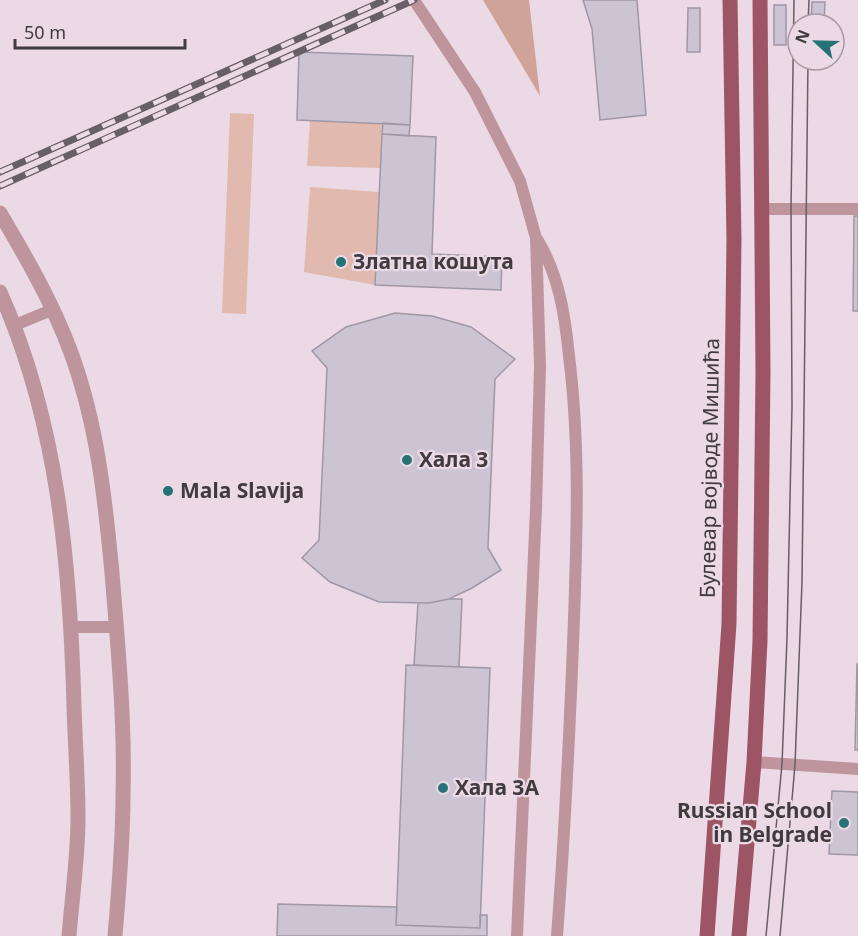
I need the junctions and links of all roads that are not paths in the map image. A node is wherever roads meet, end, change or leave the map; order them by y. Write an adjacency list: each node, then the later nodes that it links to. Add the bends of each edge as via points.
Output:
1 (414, 0): 7 (lane, via 476,92 520,181)
2 (730, 0): 19 (main road, Булевар војводе Мишића, via 734,239 729,612)
3 (760, 0): 4 (main road)
4 (762, 209): 5 (lane); 13 (main road, via 760,641)
5 (858, 209)
6 (0, 213): 9 (street)
7 (536, 238): 17 (lane, via 540,366 537,485); 18 (lane, via 549,258 559,291 574,390 576,449 578,523 571,708)
8 (0, 292): 10 (street)
9 (54, 309): 10 (lane); 12 (street, via 87,405 100,468)
10 (15, 325): 11 (street, via 47,430 58,488)
11 (72, 627): 12 (lane); 15 (street, via 78,820)
12 (117, 627): 16 (street, via 123,795)
13 (754, 762): 14 (lane); 20 (main road)
14 (858, 769)
15 (69, 936)
16 (115, 936)
17 (517, 936)
18 (556, 936)
19 (706, 936)
20 (740, 936)

